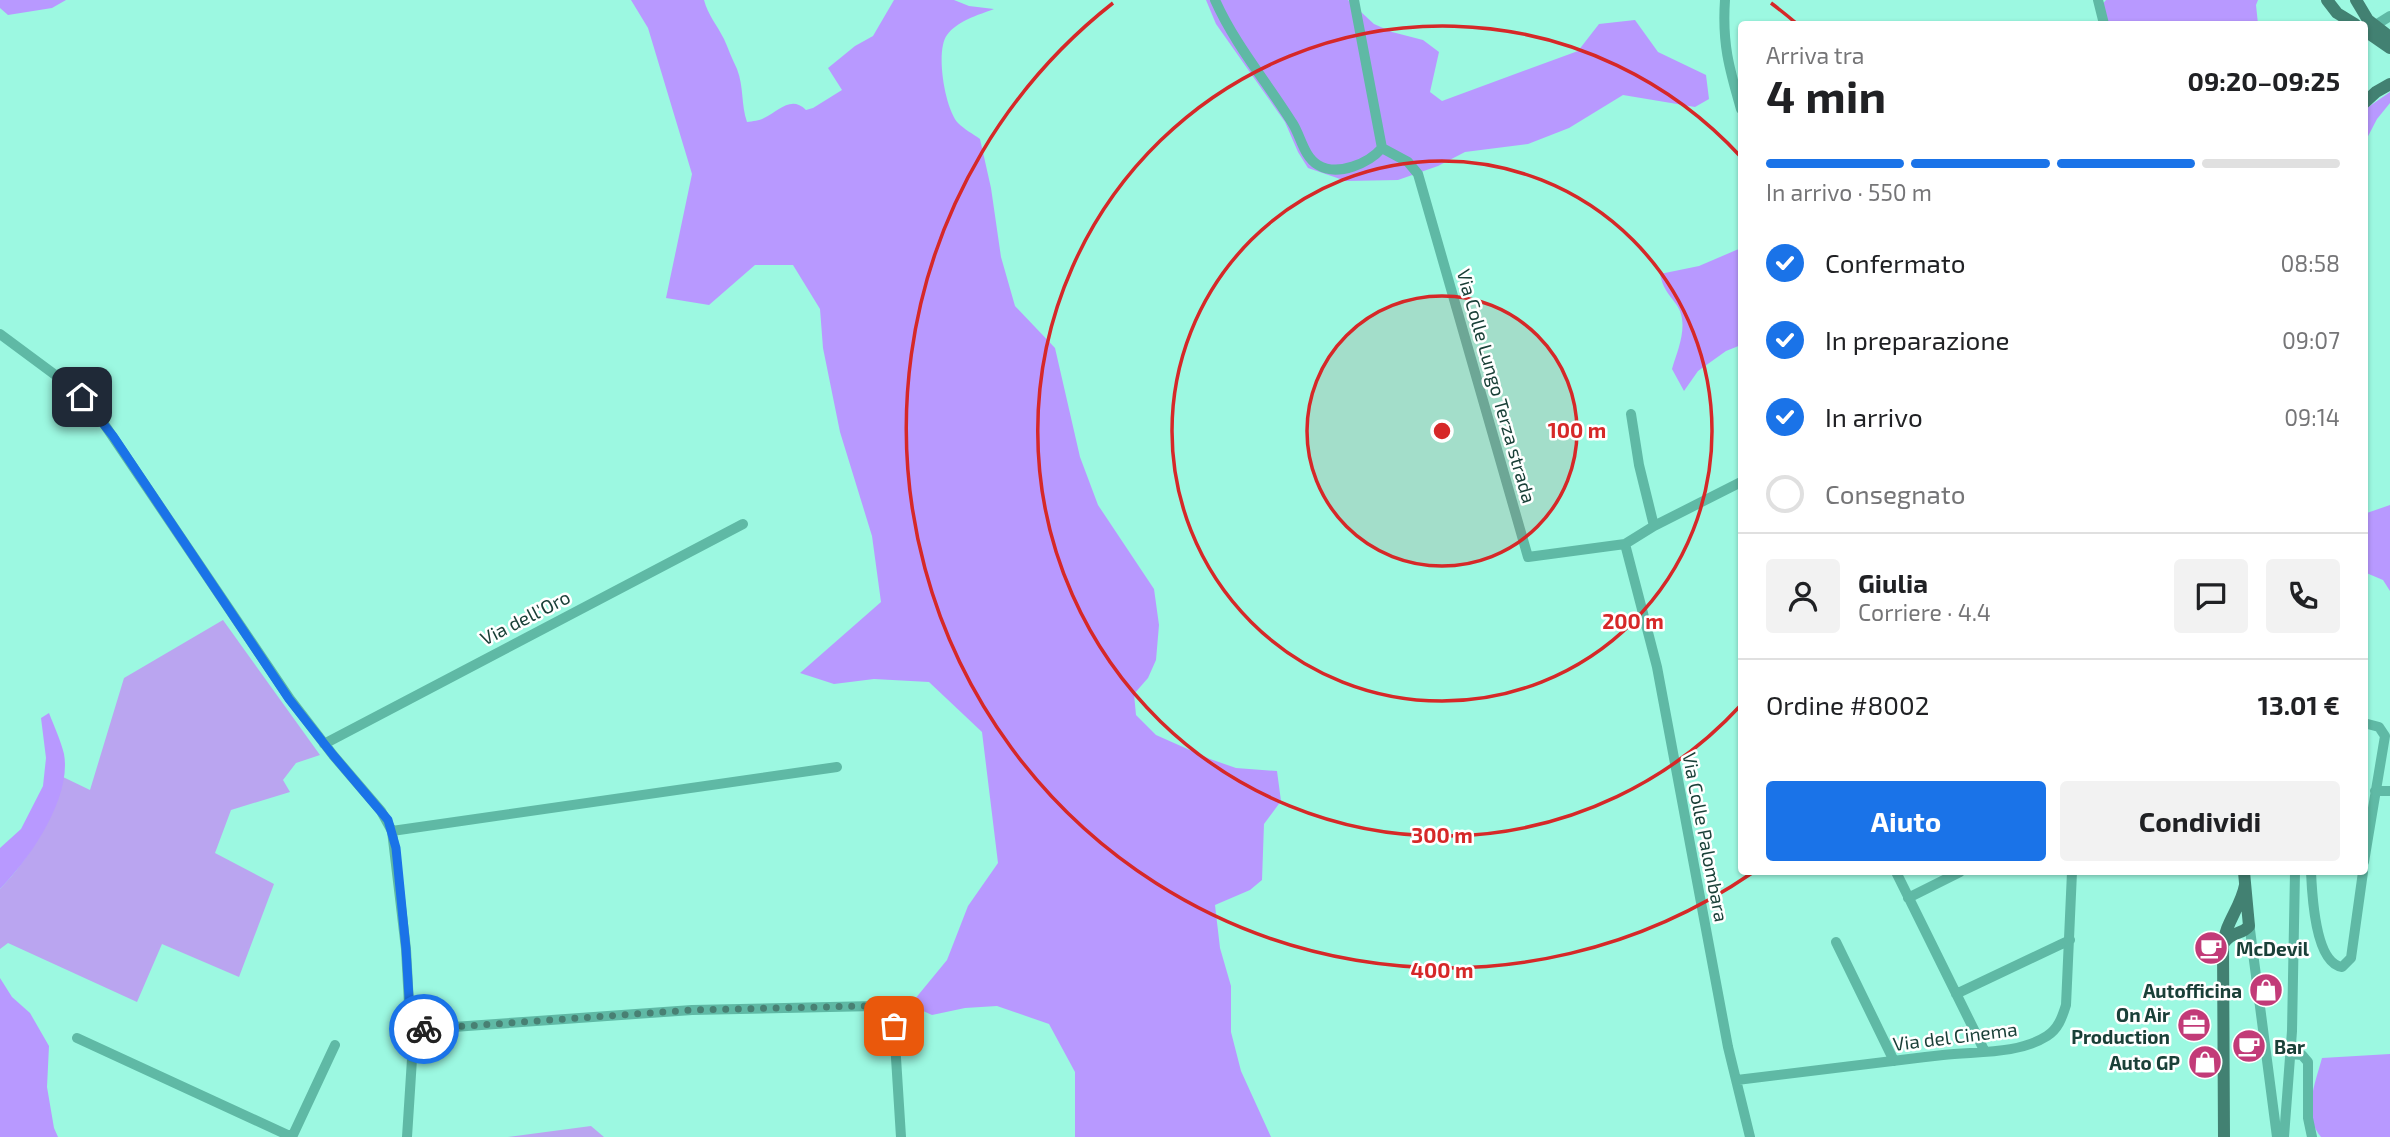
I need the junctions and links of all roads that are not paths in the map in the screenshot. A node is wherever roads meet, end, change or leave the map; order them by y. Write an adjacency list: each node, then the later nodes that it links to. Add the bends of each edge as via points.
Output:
1 (1215, 0): 18 (street, via 1312,160 1326,168 1345,168 1370,159)
2 (1354, 0): 18 (street)
3 (1725, 0): 16 (street, via 1726,56)
4 (2098, 0): 8 (street)
5 (2356, 0): 11 (main road)
6 (2330, 2): 9 (main road); 10 (main road)
7 (2390, 16): 12 (street)
8 (2103, 21)
9 (2333, 21)
10 (2350, 21)
11 (2366, 21)
12 (2369, 28): 13 (main road); 14 (main road)
13 (2390, 37)
14 (2390, 48)
15 (2390, 83): 17 (main road)
16 (1738, 98)
17 (2368, 99)
18 (1382, 148): 24 (street, Via Colle Lungo Terza strada, via 1408,162 1418,174 1528,557)
19 (0, 334): 26 (street, via 62,380 98,415)
20 (1631, 414): 23 (street)
21 (1738, 484): 23 (street)
22 (743, 524): 26 (street, Via dell'Oro)
23 (1654, 526): 24 (street)
24 (1625, 544): 53 (street, Via Colle Palombara, via 1657,667)
25 (2368, 724): 28 (street, via 2385,734)
26 (324, 744): 30 (street, via 381,811)
27 (837, 767): 30 (street)
28 (2375, 791): 29 (street); 31 (street)
29 (2390, 791)
30 (392, 831): 47 (street)
31 (2368, 836)
32 (1897, 875): 39 (street)
33 (1954, 875): 39 (street)
34 (2072, 875): 43 (street, Via del Cinema)
35 (2295, 875): 51 (street)
36 (2311, 875): 37 (street, via 2323,948 2331,962 2342,967 2351,958)
37 (2362, 875)
38 (2245, 878): 40 (main road, via 2241,903); 41 (main road)
39 (1908, 898): 46 (street)
40 (2232, 917): 41 (street, via 2244,914); 42 (street, via 2232,927); 45 (main road)
41 (2249, 922): 42 (main road)
42 (2245, 934): 45 (main road, via 2230,935); 59 (street)
43 (2070, 940): 46 (street); 50 (street, Via del Cinema, via 2066,1005 2056,1028 2028,1045)
44 (1836, 942): 52 (street)
45 (2223, 945): 58 (main road)
46 (1956, 994): 50 (street)
47 (411, 1030): 55 (street); 56 (street, via 692,1010 875,1006 890,1015 894,1026)
48 (77, 1038): 54 (street)
49 (335, 1045): 54 (street)
50 (1985, 1052): 52 (street, Via del Cinema)
51 (2290, 1054): 60 (street); 61 (street, via 2302,1055 2308,1062)
52 (1894, 1061): 53 (street, Via del Cinema)
53 (1737, 1080): 57 (street, Via Colle Palombara)
54 (292, 1137)
55 (407, 1137)
56 (901, 1137)
57 (1750, 1137)
58 (2224, 1137)
59 (2277, 1137)
60 (2284, 1137)
61 (2312, 1137)

